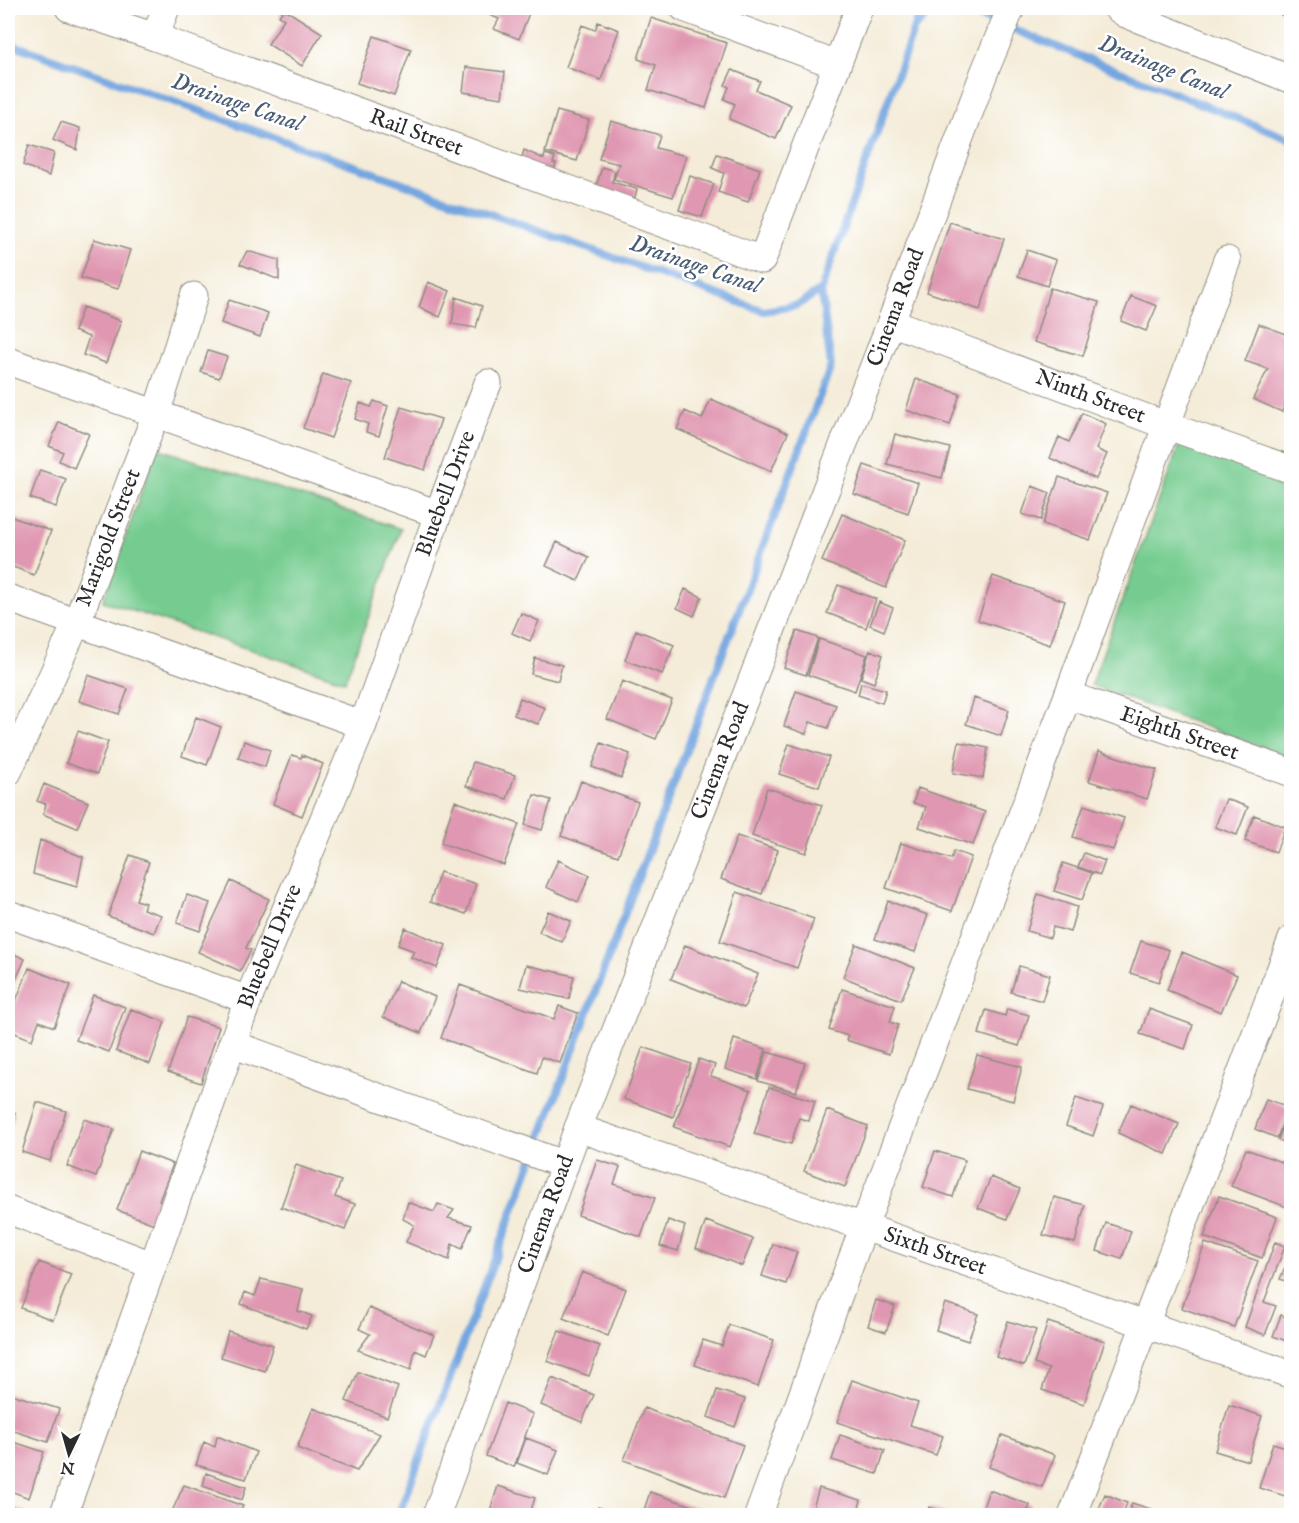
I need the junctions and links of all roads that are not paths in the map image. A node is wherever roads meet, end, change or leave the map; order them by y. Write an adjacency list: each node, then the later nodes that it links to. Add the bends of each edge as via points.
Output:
1 (69, 8): 7 (street, Rail Street)
2 (166, 8): 7 (street)
3 (684, 8): 8 (street)
4 (859, 8): 8 (street)
5 (1011, 8): 12 (street, Cinema Road)
6 (1117, 8): 9 (street)
7 (155, 37): 8 (street, Rail Street, via 762,260)
8 (837, 65)
9 (1292, 80)
10 (1227, 260): 16 (street)
11 (194, 296): 15 (street, Marigold Street)
12 (891, 322): 16 (street, Ninth Street); 29 (street, Cinema Road)
13 (8, 361): 15 (street)
14 (488, 383): 18 (street, Bluebell Drive)
15 (156, 414): 18 (street); 20 (street, Marigold Street)
16 (1165, 425): 17 (street, Ninth Street); 21 (street)
17 (1292, 470)
18 (438, 514): 22 (street, Bluebell Drive)
19 (8, 598): 20 (street)
20 (76, 624): 22 (street); 23 (street, Marigold Street)
21 (1068, 695): 24 (street, Eighth Street); 32 (street)
22 (363, 725): 27 (street, Bluebell Drive)
23 (8, 772)
24 (1292, 773)
25 (8, 914): 27 (street)
26 (1292, 939): 34 (street)
27 (248, 1000): 28 (street, Bluebell Drive)
28 (232, 1044): 30 (street); 33 (street, Bluebell Drive)
29 (578, 1128): 30 (street, Cinema Road); 32 (street, Sixth Street)
30 (565, 1165): 37 (street, Cinema Road)
31 (8, 1210): 33 (street)
32 (864, 1226): 34 (street, Sixth Street); 38 (street)
33 (152, 1265): 36 (street, Bluebell Drive)
34 (1145, 1323): 35 (street, Sixth Street); 39 (street)
35 (1292, 1375)
36 (63, 1515)
37 (436, 1515)
38 (758, 1515)
39 (1072, 1515)

